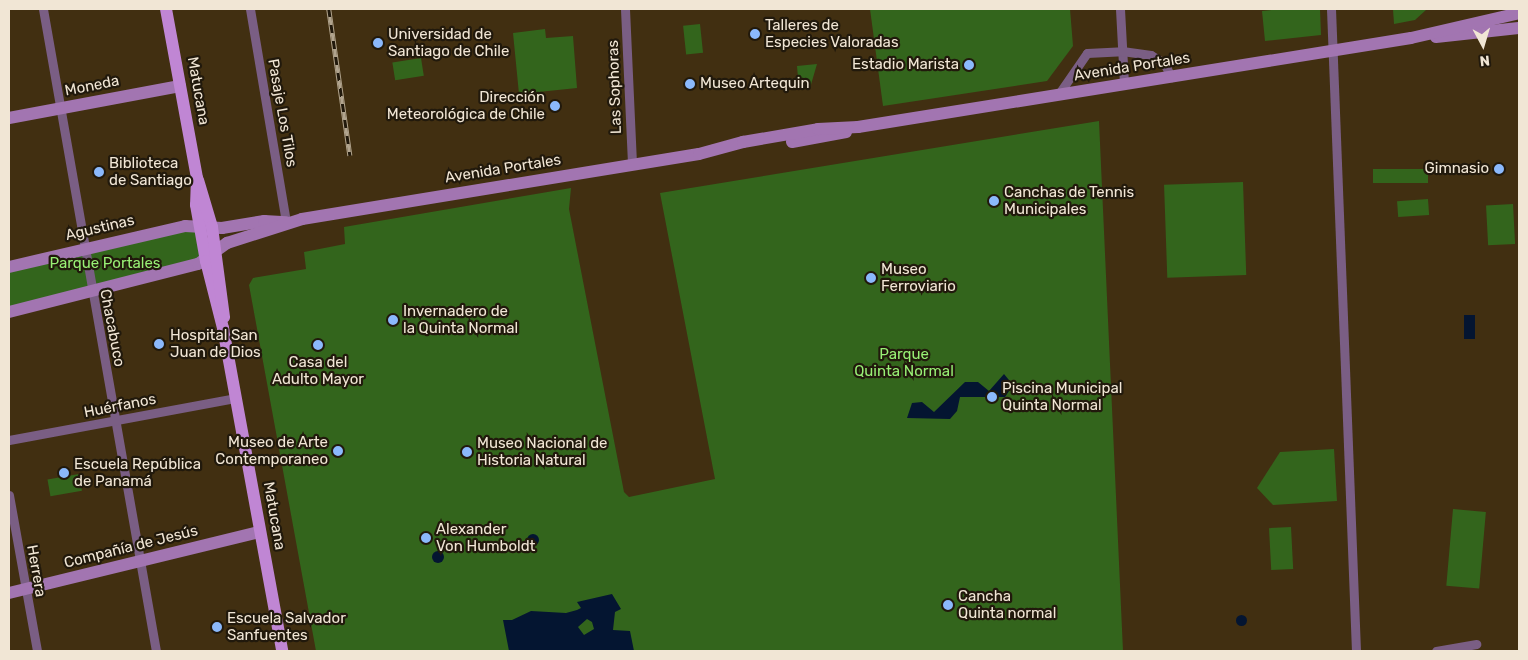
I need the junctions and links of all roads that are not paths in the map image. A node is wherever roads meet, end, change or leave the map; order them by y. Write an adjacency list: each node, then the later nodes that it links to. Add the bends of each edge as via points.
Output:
1 (43, 9): 16 (street, Chacabuco)
2 (166, 9): 14 (main road, Matucana)
3 (250, 9): 19 (street, Pasaje Los Tilos)
4 (625, 9): 18 (street, Las Sophoras)
5 (1120, 9): 10 (street)
6 (1331, 9): 11 (street)
7 (1519, 13): 9 (main road, Avenida Portales)
8 (1519, 28): 9 (main road, Avenida Portales)
9 (1411, 38): 11 (main road, Avenida Portales)
10 (1122, 50): 12 (street, via 1158,58); 13 (street); 15 (street, via 1084,54)
11 (1332, 51): 12 (main road, Avenida Portales); 40 (street)
12 (1171, 77): 13 (main road, Avenida Portales)
13 (1124, 84): 15 (main road, Avenida Portales)
14 (180, 86): 16 (main road, Moneda); 20 (main road, Matucana, via 197,178 205,196)
15 (1058, 95): 18 (main road, Avenida Portales, via 858,127 824,128 743,142 726,149)
16 (60, 109): 17 (main road, Moneda); 21 (street, Chacabuco)
17 (9, 118)
18 (632, 164): 19 (main road, Avenida Portales)
19 (286, 222): 20 (main road, Avenida Portales); 22 (main road, Avenida Portales)
20 (206, 226): 21 (main road, Agustinas, via 185,226); 22 (main road, Matucana); 23 (main road, Matucana)
21 (84, 248): 24 (main road, Agustinas); 25 (street, Chacabuco)
22 (216, 250): 23 (main road, Avenida Portales); 27 (main road, Matucana, via 223,294)
23 (206, 262): 25 (main road); 27 (main road, Matucana)
24 (9, 267)
25 (91, 292): 26 (main road); 29 (street, Chacabuco)
26 (9, 312)
27 (223, 328): 28 (main road, Matucana)
28 (236, 398): 29 (street, Huérfanos); 32 (main road, Matucana)
29 (116, 420): 30 (street, Huérfanos); 33 (street, Chacabuco)
30 (9, 440)
31 (9, 495): 34 (street, Herrera)
32 (260, 532): 33 (main road, Compañía de Jesús); 39 (main road, Matucana)
33 (140, 562): 34 (main road, Compañía de Jesús); 38 (street, Chacabuco)
34 (26, 589): 35 (main road, Compañía de Jesús); 37 (street, Herrera)
35 (9, 593)
36 (1476, 644): 41 (street)
37 (37, 651)
38 (156, 651)
39 (282, 651)
40 (1356, 651)
41 (1436, 651)

